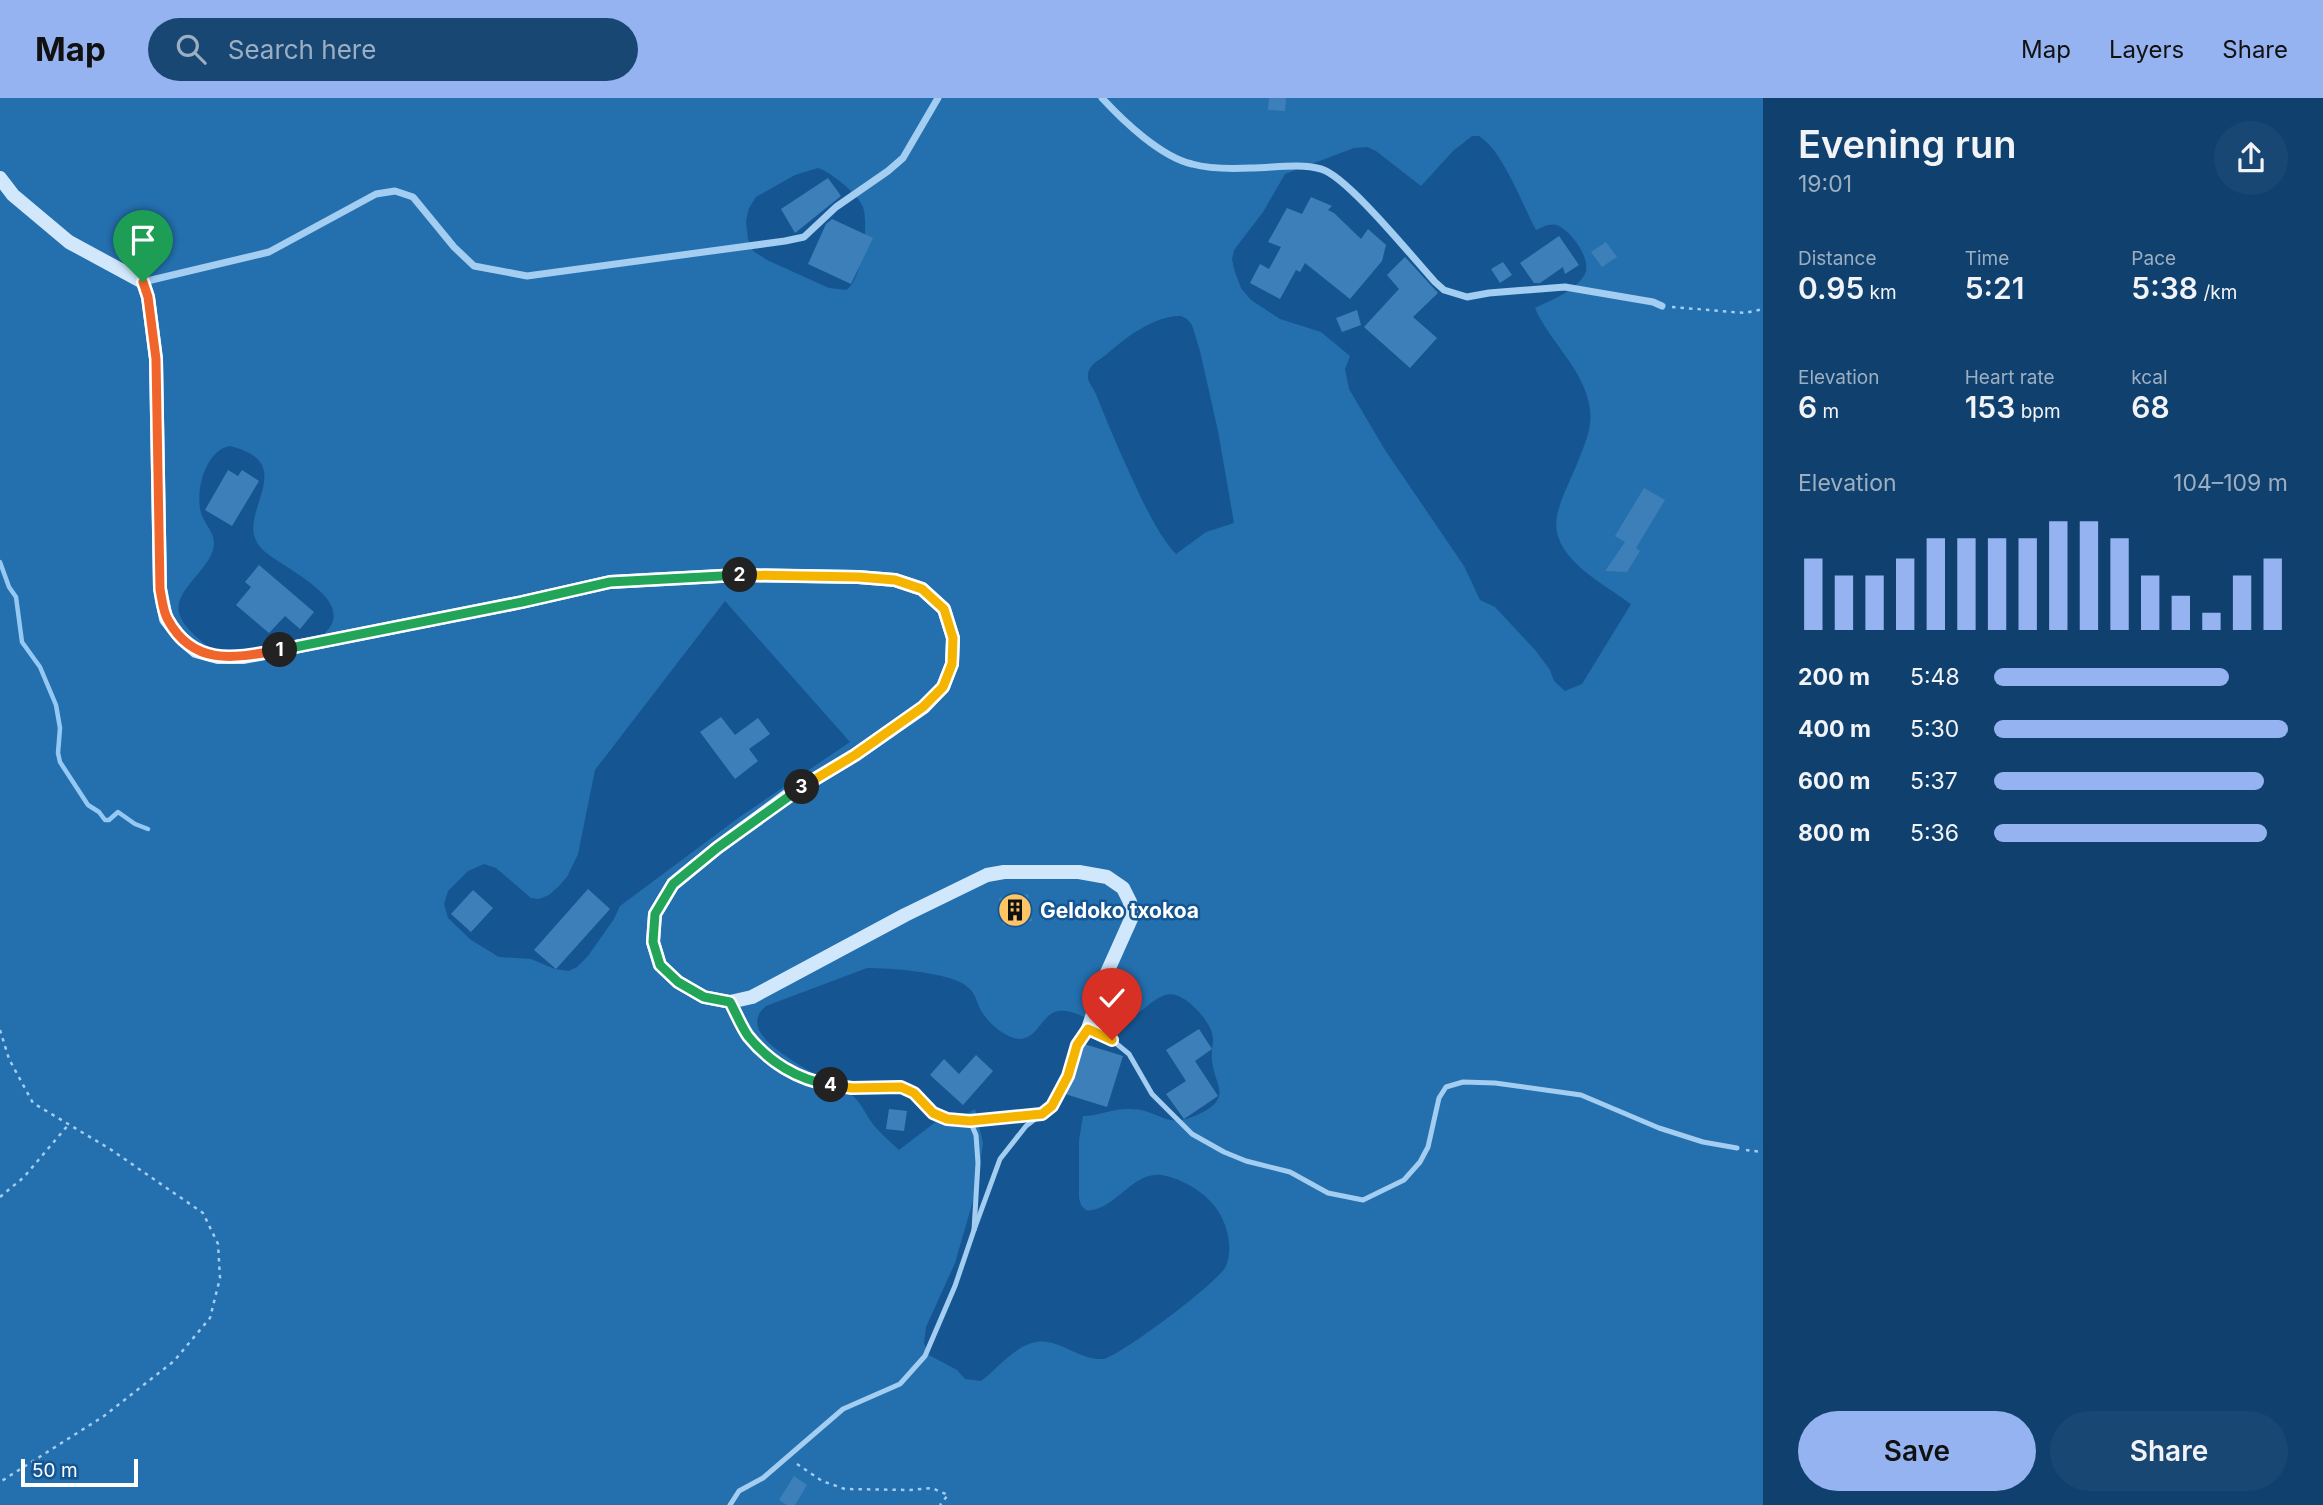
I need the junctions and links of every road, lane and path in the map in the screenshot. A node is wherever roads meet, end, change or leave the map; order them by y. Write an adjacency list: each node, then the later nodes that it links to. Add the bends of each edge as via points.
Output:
1 (938, 98): 4 (street, via 902,158 804,237 527,275 474,266 413,197 395,191 376,194 269,252)
2 (1102, 98): 5 (street, via 1142,137 1189,164 1323,169 1355,194 1435,282 1455,295 1565,287)
3 (0, 178): 4 (street, via 13,195 69,242)
4 (143, 282): 7 (street, via 156,359 160,589 166,619 196,651 244,657 610,582 649,579 737,575 895,580 922,589 944,609 953,638 952,664 943,687 923,707 717,848 673,884 655,914 653,942 660,965 704,997)
5 (1662, 306): 6 (path, via 1745,313)
6 (1763, 309)
7 (730, 1002): 8 (street, via 752,997 987,875 1079,872 1107,877 1123,888 1131,919); 11 (lane, via 747,1035 776,1064 814,1082 852,1088 901,1087 914,1093 933,1113)
8 (1088, 1029): 10 (lane, via 1052,1106); 13 (lane, via 1129,1054 1152,1094 1192,1134 1246,1161 1290,1172 1328,1193 1363,1200 1404,1180 1420,1162 1439,1098 1446,1087 1463,1082 1581,1095 1660,1128)
9 (0, 1030): 12 (path, via 9,1059 33,1102)
10 (1042, 1114): 11 (lane); 16 (lane, via 1026,1126 1000,1159)
11 (970, 1121): 16 (lane, via 978,1163)
12 (69, 1124): 15 (path, via 24,1177); 18 (path, via 203,1213 218,1244 220,1278 210,1318 174,1360 104,1416)
13 (1737, 1149): 14 (path)
14 (1763, 1152)
15 (0, 1197)
16 (974, 1230): 17 (lane, via 925,1356 900,1384 843,1409)
17 (787, 1457): 19 (lane, via 764,1478 740,1491); 20 (path, via 822,1481 845,1489 932,1488 948,1495)
18 (0, 1482)
19 (730, 1505)
20 (940, 1505)

